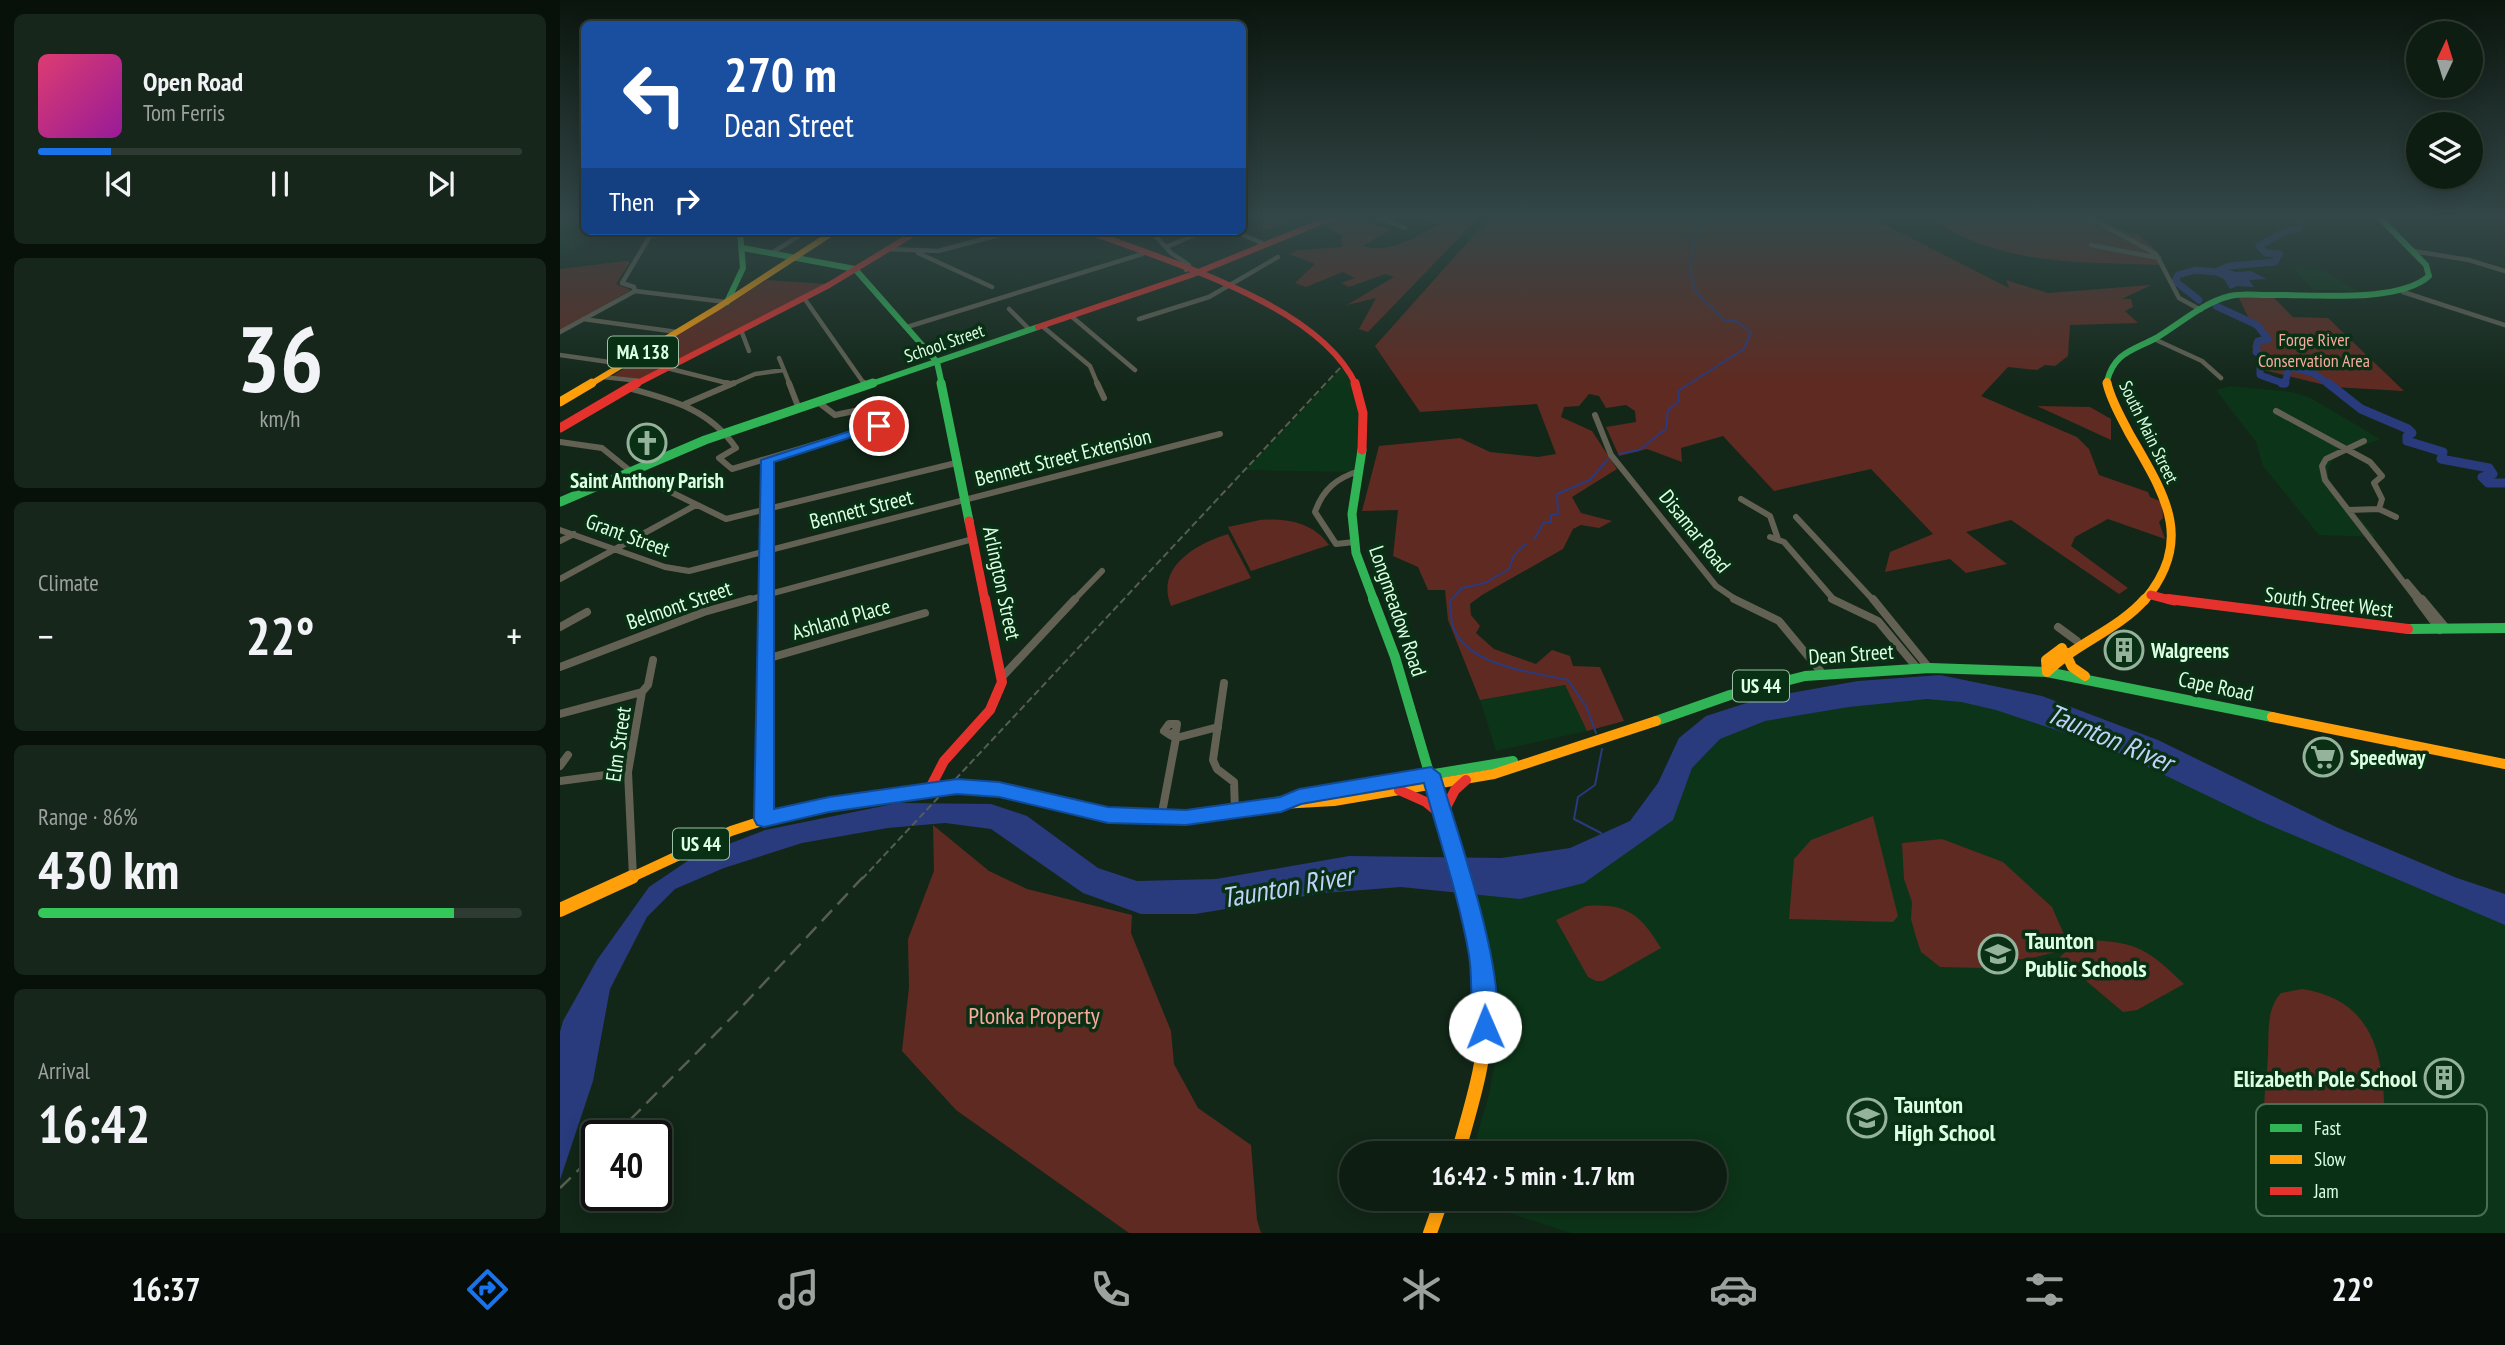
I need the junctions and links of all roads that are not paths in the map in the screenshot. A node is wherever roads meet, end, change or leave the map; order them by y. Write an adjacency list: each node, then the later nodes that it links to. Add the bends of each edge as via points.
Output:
1 (628, 273): 15 (street, via 622,282)
2 (743, 273): 18 (main road)
3 (772, 273): 18 (main road, MA 138)
4 (850, 273): 17 (main road)
5 (857, 273): 26 (main road)
6 (961, 273): 14 (street)
7 (1082, 273): 26 (street)
8 (1190, 273): 21 (main road, School Street)
9 (1192, 273): 13 (main road, Longmeadow Road)
10 (1251, 273): 13 (street)
11 (2165, 273): 20 (street, via 2172,291)
12 (2427, 273): 16 (main road, via 2421,286)
13 (1228, 286): 23 (street); 62 (main road, Longmeadow Road, via 1306,323 1349,367 1365,413)
14 (992, 287)
15 (635, 290): 18 (street); 22 (street)
16 (2403, 292): 20 (main road, South Main Street, via 2247,293 2220,299); 24 (street)
17 (804, 298): 27 (main road); 44 (street)
18 (726, 302): 30 (main road, MA 138)
19 (1009, 309): 28 (street)
20 (2201, 310): 31 (main road, South Main Street)
21 (1070, 316): 25 (main road, School Street); 39 (street)
22 (583, 319): 29 (street); 30 (street)
23 (1139, 319)
24 (2505, 325)
25 (1042, 326): 28 (main road, School Street); 46 (street, via 1090,366)
26 (907, 327): 35 (main road)
27 (741, 330): 32 (street); 37 (main road)
28 (1030, 330): 35 (main road, School Street)
29 (560, 332)
30 (677, 332): 36 (main road, MA 138)
31 (2154, 338): 41 (street, via 2202,361); 82 (main road, South Main Street, via 2115,359 2106,380 2112,401 2167,504 2175,531 2171,563)
32 (749, 351)
33 (560, 355): 36 (street)
34 (779, 358): 38 (street)
35 (937, 362): 44 (main road, School Street); 60 (main road, Arlington Street)
36 (623, 365): 40 (main road, MA 138)
37 (667, 368): 42 (main road); 43 (street)
38 (784, 370): 43 (street, via 755,374); 50 (street)
39 (1135, 370)
40 (603, 377): 42 (street); 47 (main road, MA 138)
41 (2221, 378)
42 (640, 381): 45 (main road)
43 (731, 384): 49 (street)
44 (866, 386): 48 (main road, School Street)
45 (627, 387): 49 (street); 53 (main road)
46 (1104, 398)
47 (561, 401)
48 (818, 402): 50 (main road, School Street); 59 (street, via 831,416 869,408 880,425)
49 (685, 404): 54 (street, via 705,412)
50 (799, 408): 54 (main road, School Street)
51 (2276, 411): 58 (street)
52 (1595, 415): 98 (street, Disamar Road, via 1611,455 1716,586 1779,621)
53 (560, 428)
54 (727, 433): 59 (street, via 736,448 719,458 726,466 740,468); 61 (main road, School Street)
55 (1220, 434): 64 (street, Bennett Street Extension)
56 (2364, 441): 58 (street)
57 (560, 442): 61 (street, via 602,448)
58 (2345, 449): 68 (street, via 2380,472 2382,476 2374,483 2382,499); 69 (street, via 2329,456 2322,466 2326,481)
59 (768, 460): 67 (street)
60 (956, 463): 64 (main road, Arlington Street); 67 (street)
61 (630, 471): 65 (main road, School Street); 66 (street)
62 (1359, 471): 76 (main road, Longmeadow Road, via 1352,514); 76 (street, via 1340,477 1315,507 1317,520 1336,544)
63 (1741, 499): 95 (street, via 1770,516 1774,538 1832,600 1881,623)
64 (964, 500): 74 (main road, Arlington Street); 78 (street, Bennett Street)
65 (560, 502)
66 (696, 505): 67 (street, via 726,519); 77 (street)
67 (769, 509): 78 (street)
68 (2379, 509): 69 (street); 71 (street)
69 (2348, 510): 88 (street)
70 (1796, 517): 96 (street)
71 (2396, 517)
72 (560, 530): 73 (street, Grant Street)
73 (573, 534): 75 (street); 77 (street, Grant Street)
74 (973, 539): 81 (street, Belmont Street); 99 (main road, Arlington Street)
75 (560, 541)
76 (1354, 542): 110 (main road, Longmeadow Road)
77 (615, 549): 78 (street, Grant Street, via 684,571); 80 (street)
78 (766, 551): 81 (street)
79 (1102, 571): 99 (street)
80 (560, 579)
81 (766, 595): 92 (street); 94 (street, Belmont Street, via 678,620)
82 (2151, 595): 88 (main road, South Street West, via 2185,604 2364,626); 89 (main road)
83 (587, 612): 86 (street)
84 (925, 613): 92 (street, Ashland Place)
85 (2058, 626): 90 (street)
86 (560, 627)
87 (2505, 628): 88 (main road, South Street West)
88 (2444, 630)
89 (2097, 632): 90 (main road); 91 (main road)
90 (2077, 641): 97 (main road, via 2049,656)
91 (2065, 652): 97 (main road); 100 (main road, via 2075,670)
92 (766, 659): 119 (street)
93 (653, 660): 102 (street, Elm Street)
94 (560, 667)
95 (1918, 668): 96 (main road, Dean Street / US 44); 98 (main road, Dean Street / US 44)
96 (1930, 668): 97 (main road, Dean Street / US 44)
97 (2047, 672): 100 (main road, Cape Road / US 44)
98 (1822, 673): 106 (main road, Dean Street / US 44, via 1751,688)
99 (1001, 677): 113 (main road, Arlington Street, via 991,709 943,761)
100 (2102, 682): 107 (main road, Cape Road / US 44)
101 (1224, 683): 104 (street)
102 (642, 692): 103 (street); 109 (street, Elm Street)
103 (560, 714)
104 (1218, 727): 116 (street, via 1213,760 1234,782); 118 (street, via 1173,736)
105 (568, 755): 108 (street)
106 (1545, 758): 110 (main road, Dean Street / US 44); 111 (main road, Dean Street / US 44)
107 (2505, 764)
108 (560, 766)
109 (628, 772): 112 (street); 120 (street, Elm Street)
110 (1433, 779): 111 (main road, Dean Street / US 44); 114 (main road, Dean Street / US 44); 115 (main road, Dean Street / US 44, via 1299,797); 117 (main road, Longmeadow Road)
111 (1467, 779): 117 (main road, via 1454,790)
112 (560, 781)
113 (929, 790): 118 (main road, Dean Street / US 44, via 993,789 1091,812); 119 (main road, Dean Street / US 44)
114 (1398, 790): 115 (main road, Dean Street / US 44, via 1305,805); 117 (main road)
115 (1281, 804): 116 (main road, Dean Street / US 44)
116 (1236, 811): 118 (main road, Dean Street / US 44)
117 (1442, 815): 122 (main road, Longmeadow Road, via 1483,974 1485,1027 1475,1094)
118 (1161, 818)
119 (764, 819): 120 (main road, Dean Street / US 44)
120 (633, 878): 121 (main road, Dean Street / US 44)
121 (562, 912)
122 (1461, 1141)
123 (1438, 1211): 124 (main road)
124 (1430, 1233)

